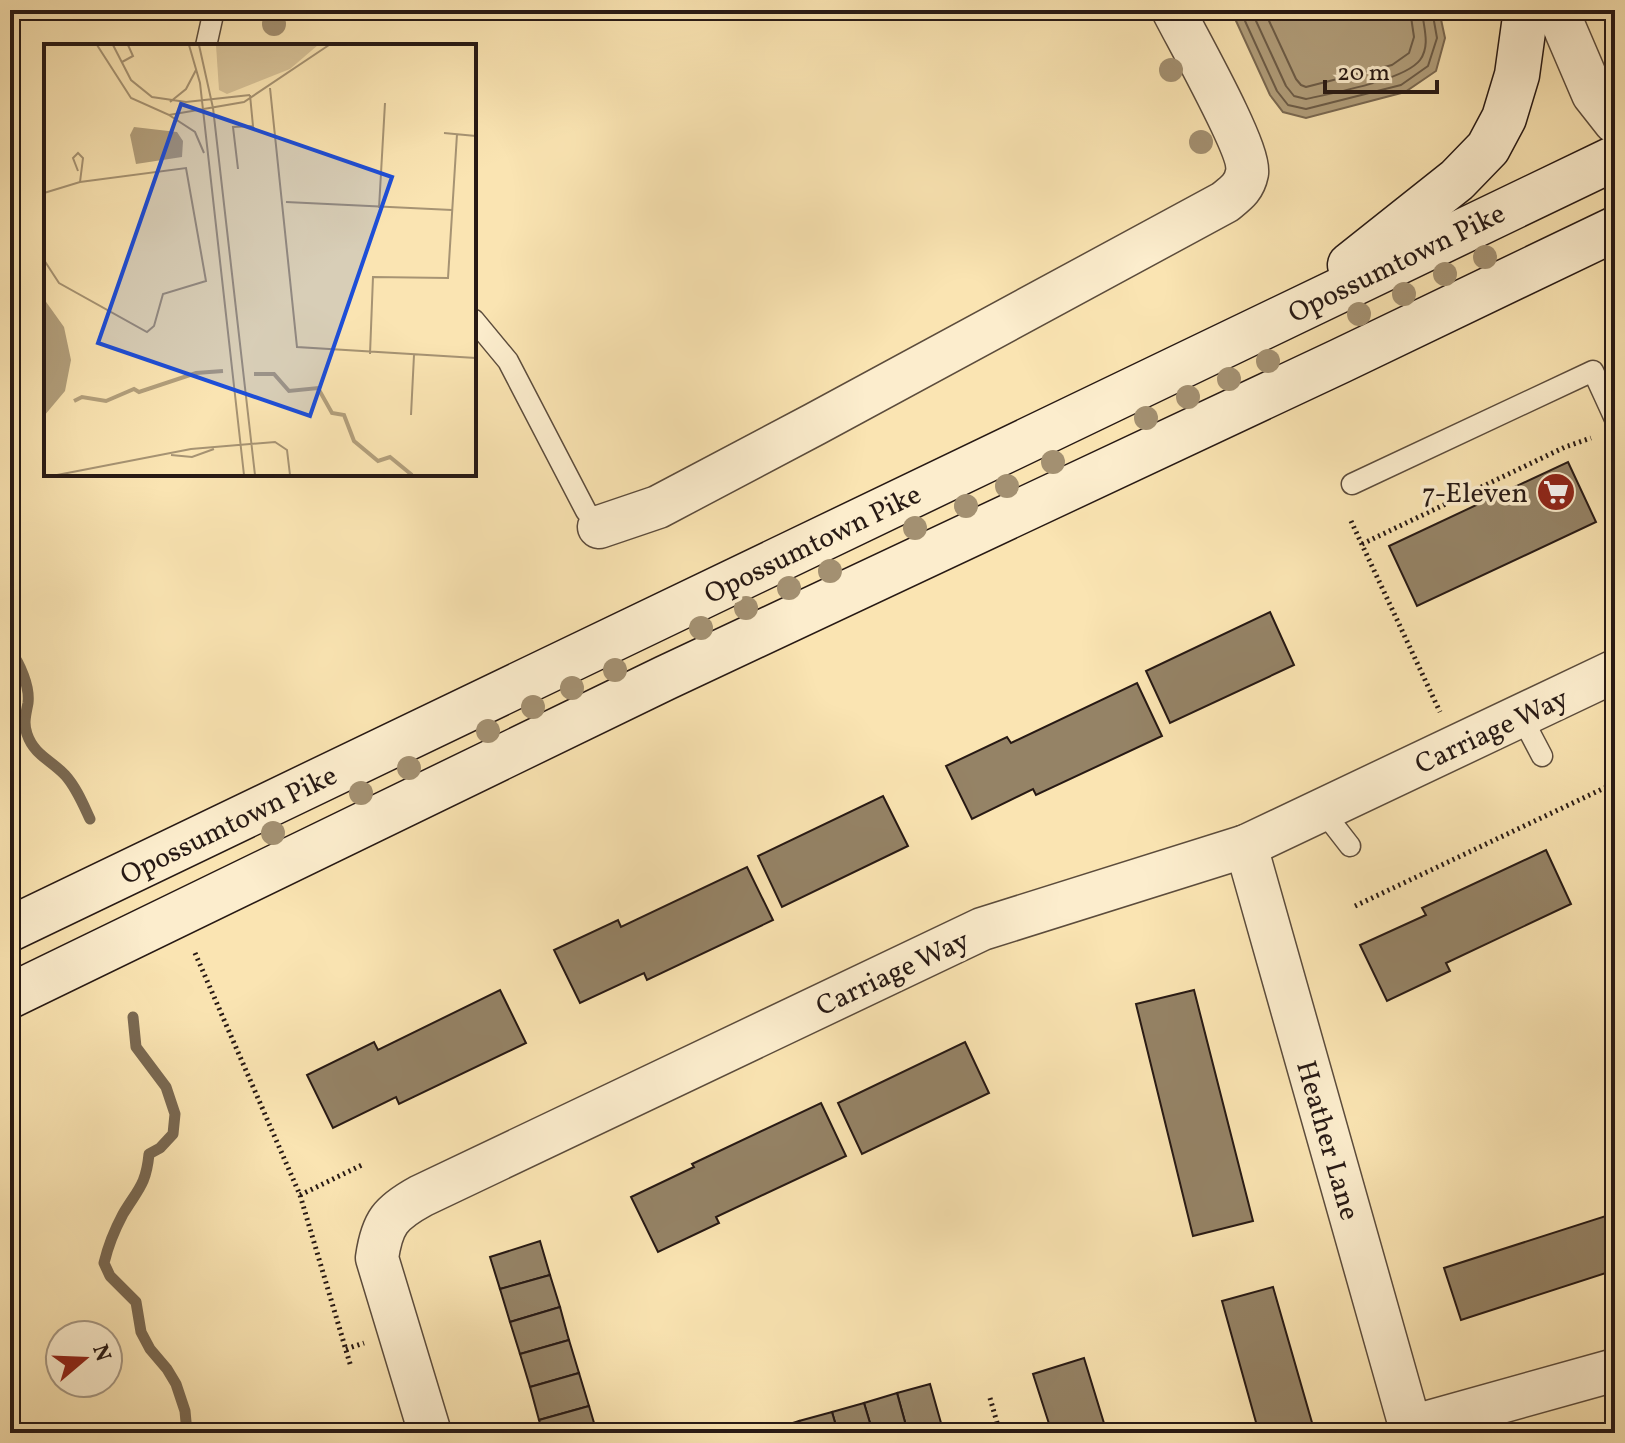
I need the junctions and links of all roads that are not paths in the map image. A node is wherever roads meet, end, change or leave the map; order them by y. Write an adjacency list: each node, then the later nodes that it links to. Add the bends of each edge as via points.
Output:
1 (214, 10): 5 (lane)
2 (1173, 10): 13 (street, via 1244,153 1248,170 1242,189 658,507)
3 (1526, 10): 9 (main road, via 1517,75 1488,148 1457,180)
4 (1557, 10): 6 (street, via 1593,94)
5 (206, 44)
6 (1615, 122)
7 (1615, 158): 9 (main road, Opossumtown Pike)
8 (1615, 229): 21 (main road, Opossumtown Pike, via 665,678)
9 (1292, 312): 20 (main road, Opossumtown Pike)
10 (476, 322): 13 (lane, via 508,361)
11 (1615, 419): 12 (lane, via 1593,371)
12 (1352, 484)
13 (599, 527)
14 (1615, 671): 15 (street, Carriage Way)
15 (1521, 716): 16 (lane); 17 (street, Carriage Way)
16 (1542, 756)
17 (1322, 810): 18 (street, Carriage Way); 19 (lane)
18 (1246, 846): 23 (street, Heather Lane); 24 (street, Carriage Way, via 982,929 402,1206 380,1235 377,1258)
19 (1350, 846)
20 (10, 929)
21 (10, 996)
22 (1615, 1370): 23 (street)
23 (1412, 1430)
24 (430, 1433)

